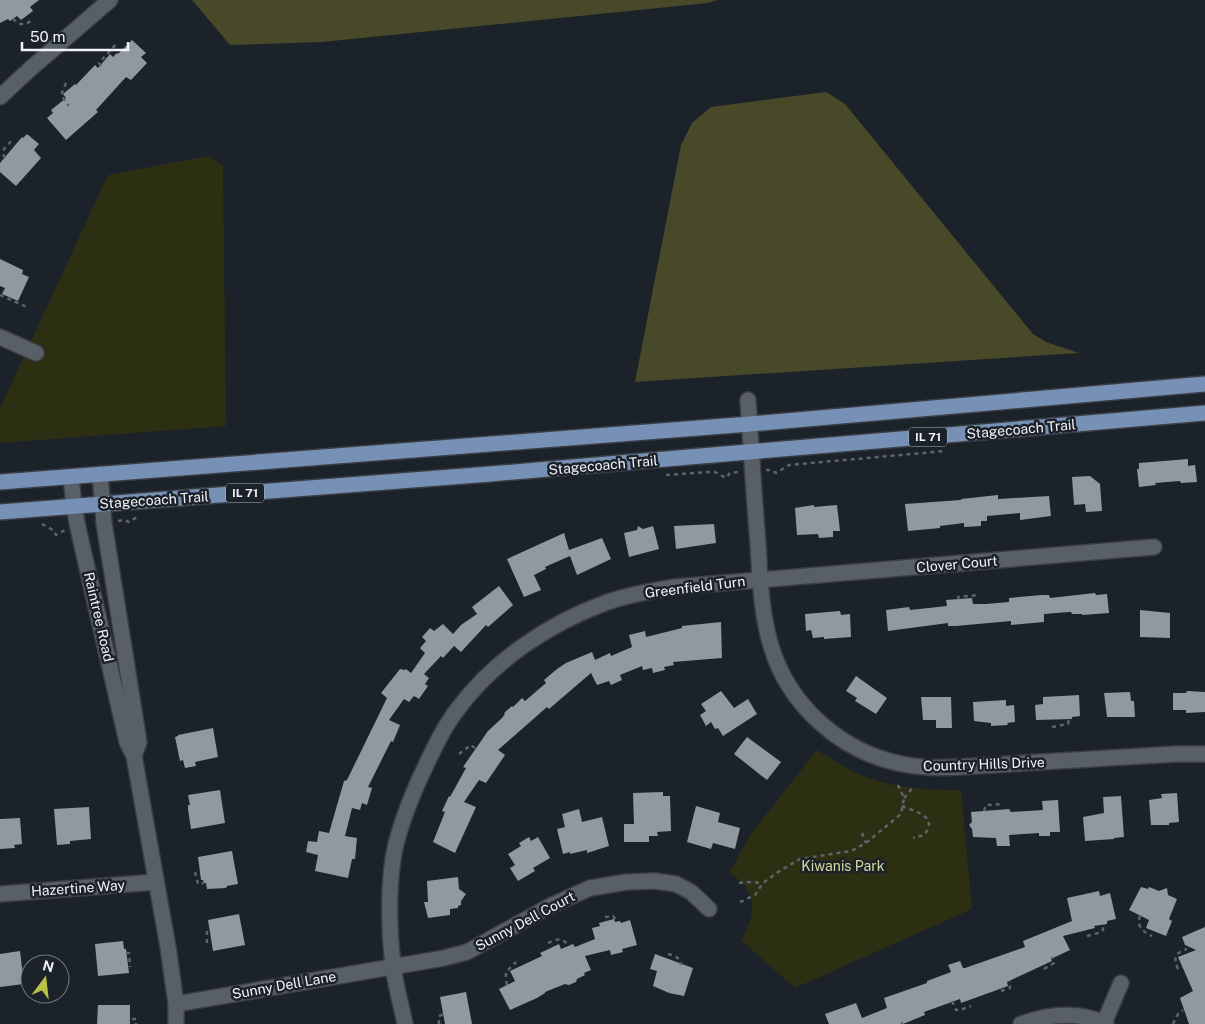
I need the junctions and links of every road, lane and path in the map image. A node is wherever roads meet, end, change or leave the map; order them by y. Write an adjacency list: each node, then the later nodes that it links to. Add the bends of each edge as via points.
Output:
1 (110, 0): 7 (street)
2 (13, 19): 3 (path, via 19,24)
3 (32, 20)
4 (118, 42): 5 (path, via 99,63)
5 (101, 66)
6 (66, 83): 8 (path, via 61,95)
7 (0, 97)
8 (69, 106)
9 (13, 139): 10 (path, via 4,149)
10 (5, 158)
11 (0, 295): 12 (path)
12 (28, 308)
13 (0, 336): 14 (street)
14 (36, 353)
15 (1205, 384): 18 (main road, Stagecoach Trail / IL 71)
16 (748, 400): 18 (street, Country Hills Drive)
17 (1205, 413): 19 (main road, Stagecoach Trail / IL 71)
18 (750, 424): 19 (street, Country Hills Drive); 23 (main road, Stagecoach Trail / IL 71)
19 (751, 452): 27 (main road, Stagecoach Trail / IL 71); 35 (street, Country Hills Drive)
20 (771, 470): 21 (path, via 776,473)
21 (779, 470)
22 (730, 473): 24 (path, via 726,478)
23 (100, 474): 25 (main road, Stagecoach Trail / IL 71); 27 (street, Raintree Road)
24 (724, 476)
25 (71, 477): 26 (main road, Stagecoach Trail / IL 71); 28 (street, Raintree Road)
26 (0, 482)
27 (103, 504): 28 (main road, Stagecoach Trail / IL 71); 43 (street, Raintree Road, via 139,742)
28 (74, 506): 29 (main road, Stagecoach Trail / IL 71); 43 (street, Raintree Road, via 127,742)
29 (0, 512)
30 (124, 520): 31 (path)
31 (132, 520)
32 (64, 530): 33 (path, via 56,535)
33 (55, 532)
34 (1154, 547): 35 (street, Clover Court)
35 (761, 580): 42 (street, Country Hills Drive, via 771,646 793,692 826,728 875,757 904,765 940,768); 77 (street, Greenfield Turn, via 674,587 606,602 538,635 472,691 455,712 428,760 406,812 393,858 389,910)
36 (979, 595): 37 (path)
37 (959, 599)
38 (1069, 719): 39 (path, via 1065,726)
39 (1052, 727)
40 (476, 749): 41 (path, via 471,745)
41 (459, 754)
42 (1205, 754)
43 (134, 756): 54 (street, Raintree Road)
44 (896, 783): 46 (path)
45 (914, 786): 46 (path)
46 (904, 798): 48 (path)
47 (1002, 804): 49 (path, via 986,805)
48 (902, 806): 51 (path, via 925,816 930,824 924,836); 52 (path, via 901,814)
49 (984, 811)
50 (862, 833): 52 (path)
51 (913, 838)
52 (866, 843): 56 (path, via 851,852 800,859)
53 (195, 872): 55 (path, via 198,884)
54 (156, 882): 58 (street, Hazertine Way); 86 (street, Raintree Road)
55 (204, 883)
56 (763, 883): 57 (path); 59 (path, via 756,895)
57 (739, 884)
58 (0, 894)
59 (740, 902)
60 (709, 908): 77 (street, Sunny Dell Court, via 676,884 627,882 590,888 467,952)
61 (1140, 916): 67 (path, via 1140,927)
62 (605, 917): 63 (path, via 612,916)
63 (617, 922)
64 (1103, 924): 66 (path, via 1100,932)
65 (210, 931): 68 (path, via 206,932)
66 (1087, 936)
67 (1152, 936)
68 (207, 943)
69 (548, 943): 70 (path, via 561,940)
70 (568, 946)
71 (1187, 949): 80 (path, via 1175,956)
72 (126, 953): 78 (path, via 129,953)
73 (668, 954): 76 (path, via 678,957)
74 (1052, 957): 79 (path, via 1054,963)
75 (516, 962): 83 (path, via 506,972)
76 (681, 965)
77 (393, 966): 86 (street, Sunny Dell Lane); 94 (street, Greenfield Turn)
78 (130, 967)
79 (1044, 969)
80 (1178, 969)
81 (1010, 981): 84 (path, via 1010,988)
82 (1121, 983): 91 (street)
83 (508, 985)
84 (1001, 992)
85 (952, 1001): 87 (path, via 956,1010)
86 (176, 1004): 93 (street, Raintree Road)
87 (971, 1006)
88 (1183, 1010): 97 (path)
89 (444, 1014): 95 (path, via 439,1016)
90 (132, 1019): 92 (path, via 136,1019)
91 (1105, 1023): 96 (street, via 1075,1015 1040,1017)
92 (136, 1024)
93 (176, 1024)
94 (405, 1024)
95 (439, 1024)
96 (1021, 1024)
97 (1173, 1024)

